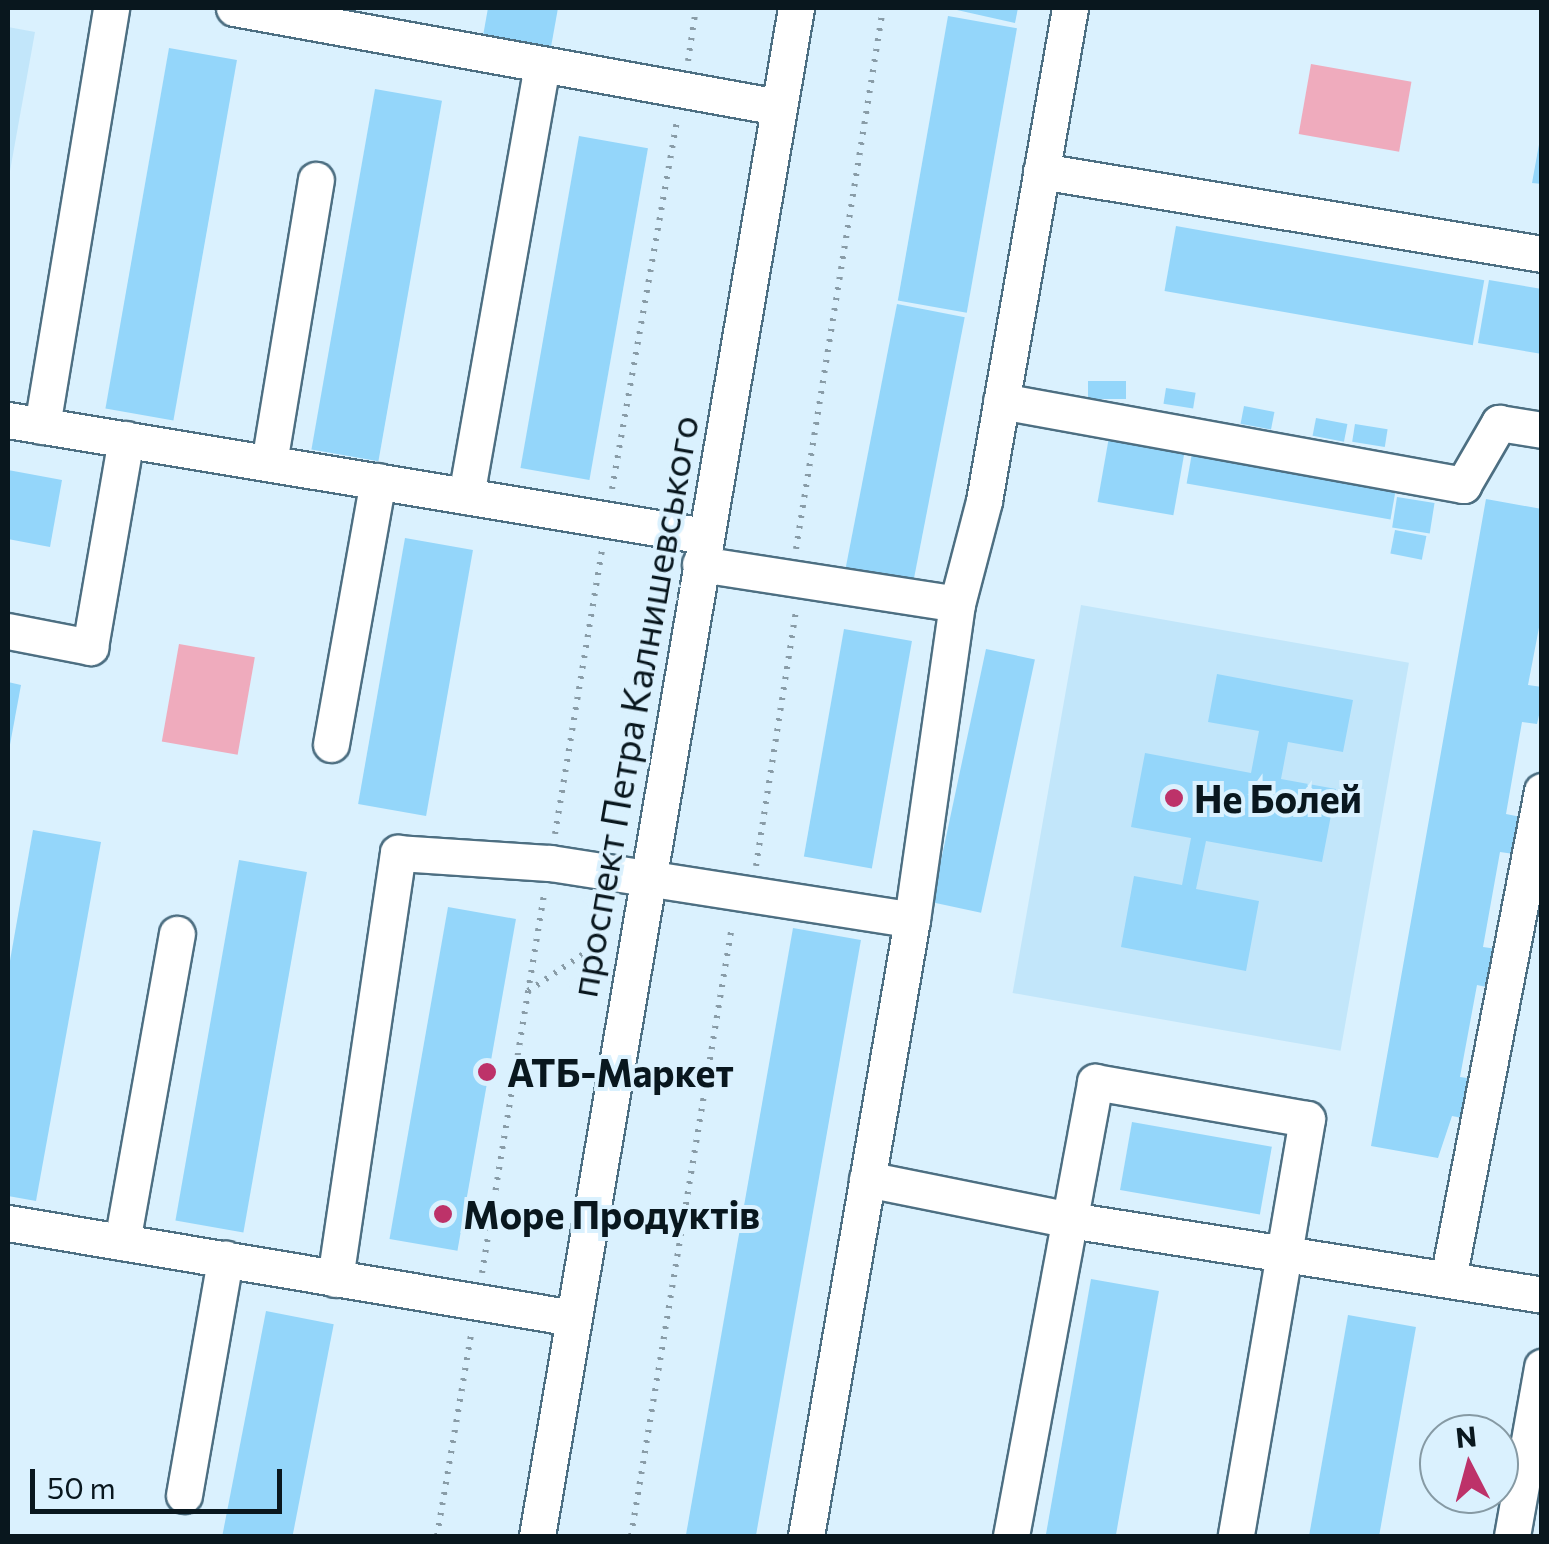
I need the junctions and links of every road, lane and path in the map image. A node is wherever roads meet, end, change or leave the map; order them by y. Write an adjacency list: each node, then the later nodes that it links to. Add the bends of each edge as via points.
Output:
1 (111, 8): 14 (street)
2 (234, 8): 7 (street)
3 (696, 8): 8 (path)
4 (796, 8): 9 (street, проспект Петра Калнишевського)
5 (883, 8): 22 (path, via 796,549)
6 (1070, 8): 10 (street)
7 (542, 67): 8 (street); 19 (street)
8 (682, 92): 9 (street); 20 (path)
9 (778, 108): 21 (street, проспект Петра Калнишевського)
10 (1040, 171): 12 (street); 13 (street)
11 (316, 180): 17 (street)
12 (1542, 254)
13 (1001, 401): 15 (street, via 1463,485 1499,424); 23 (street)
14 (25, 423): 16 (street)
15 (1542, 430)
16 (126, 440): 17 (street); 24 (street, via 90,647)
17 (269, 463): 18 (street)
18 (378, 481): 19 (street); 25 (street)
19 (466, 496): 20 (street)
20 (607, 520): 21 (street); 27 (path)
21 (703, 550): 22 (street); 28 (street, проспект Петра Калнишевського)
22 (800, 580): 23 (street); 29 (path)
23 (957, 604): 30 (street)
24 (8, 631)
25 (331, 744)
26 (1542, 791): 41 (street)
27 (550, 863): 28 (street); 33 (path); 40 (street, via 398,853)
28 (647, 878): 29 (street); 44 (street, проспект Петра Калнишевського)
29 (743, 903): 30 (street); 49 (path)
30 (912, 920): 34 (street)
31 (177, 934): 37 (street)
32 (588, 951): 33 (path)
33 (528, 990): 43 (path)
34 (868, 1179): 35 (street); 50 (street)
35 (1070, 1220): 38 (street); 38 (street, via 1095,1082 1306,1119); 51 (street)
36 (8, 1223): 37 (street)
37 (122, 1242): 39 (street)
38 (1286, 1251): 41 (street); 52 (street)
39 (225, 1259): 40 (street); 46 (street)
40 (334, 1279): 43 (street)
41 (1448, 1279): 42 (street)
42 (1542, 1295)
43 (477, 1304): 44 (street); 47 (path)
44 (573, 1318): 48 (street, проспект Петра Калнишевського)
45 (1542, 1367): 53 (street)
46 (184, 1495)
47 (437, 1536)
48 (537, 1536)
49 (632, 1536)
50 (806, 1536)
51 (1011, 1536)
52 (1236, 1536)
53 (1512, 1536)

